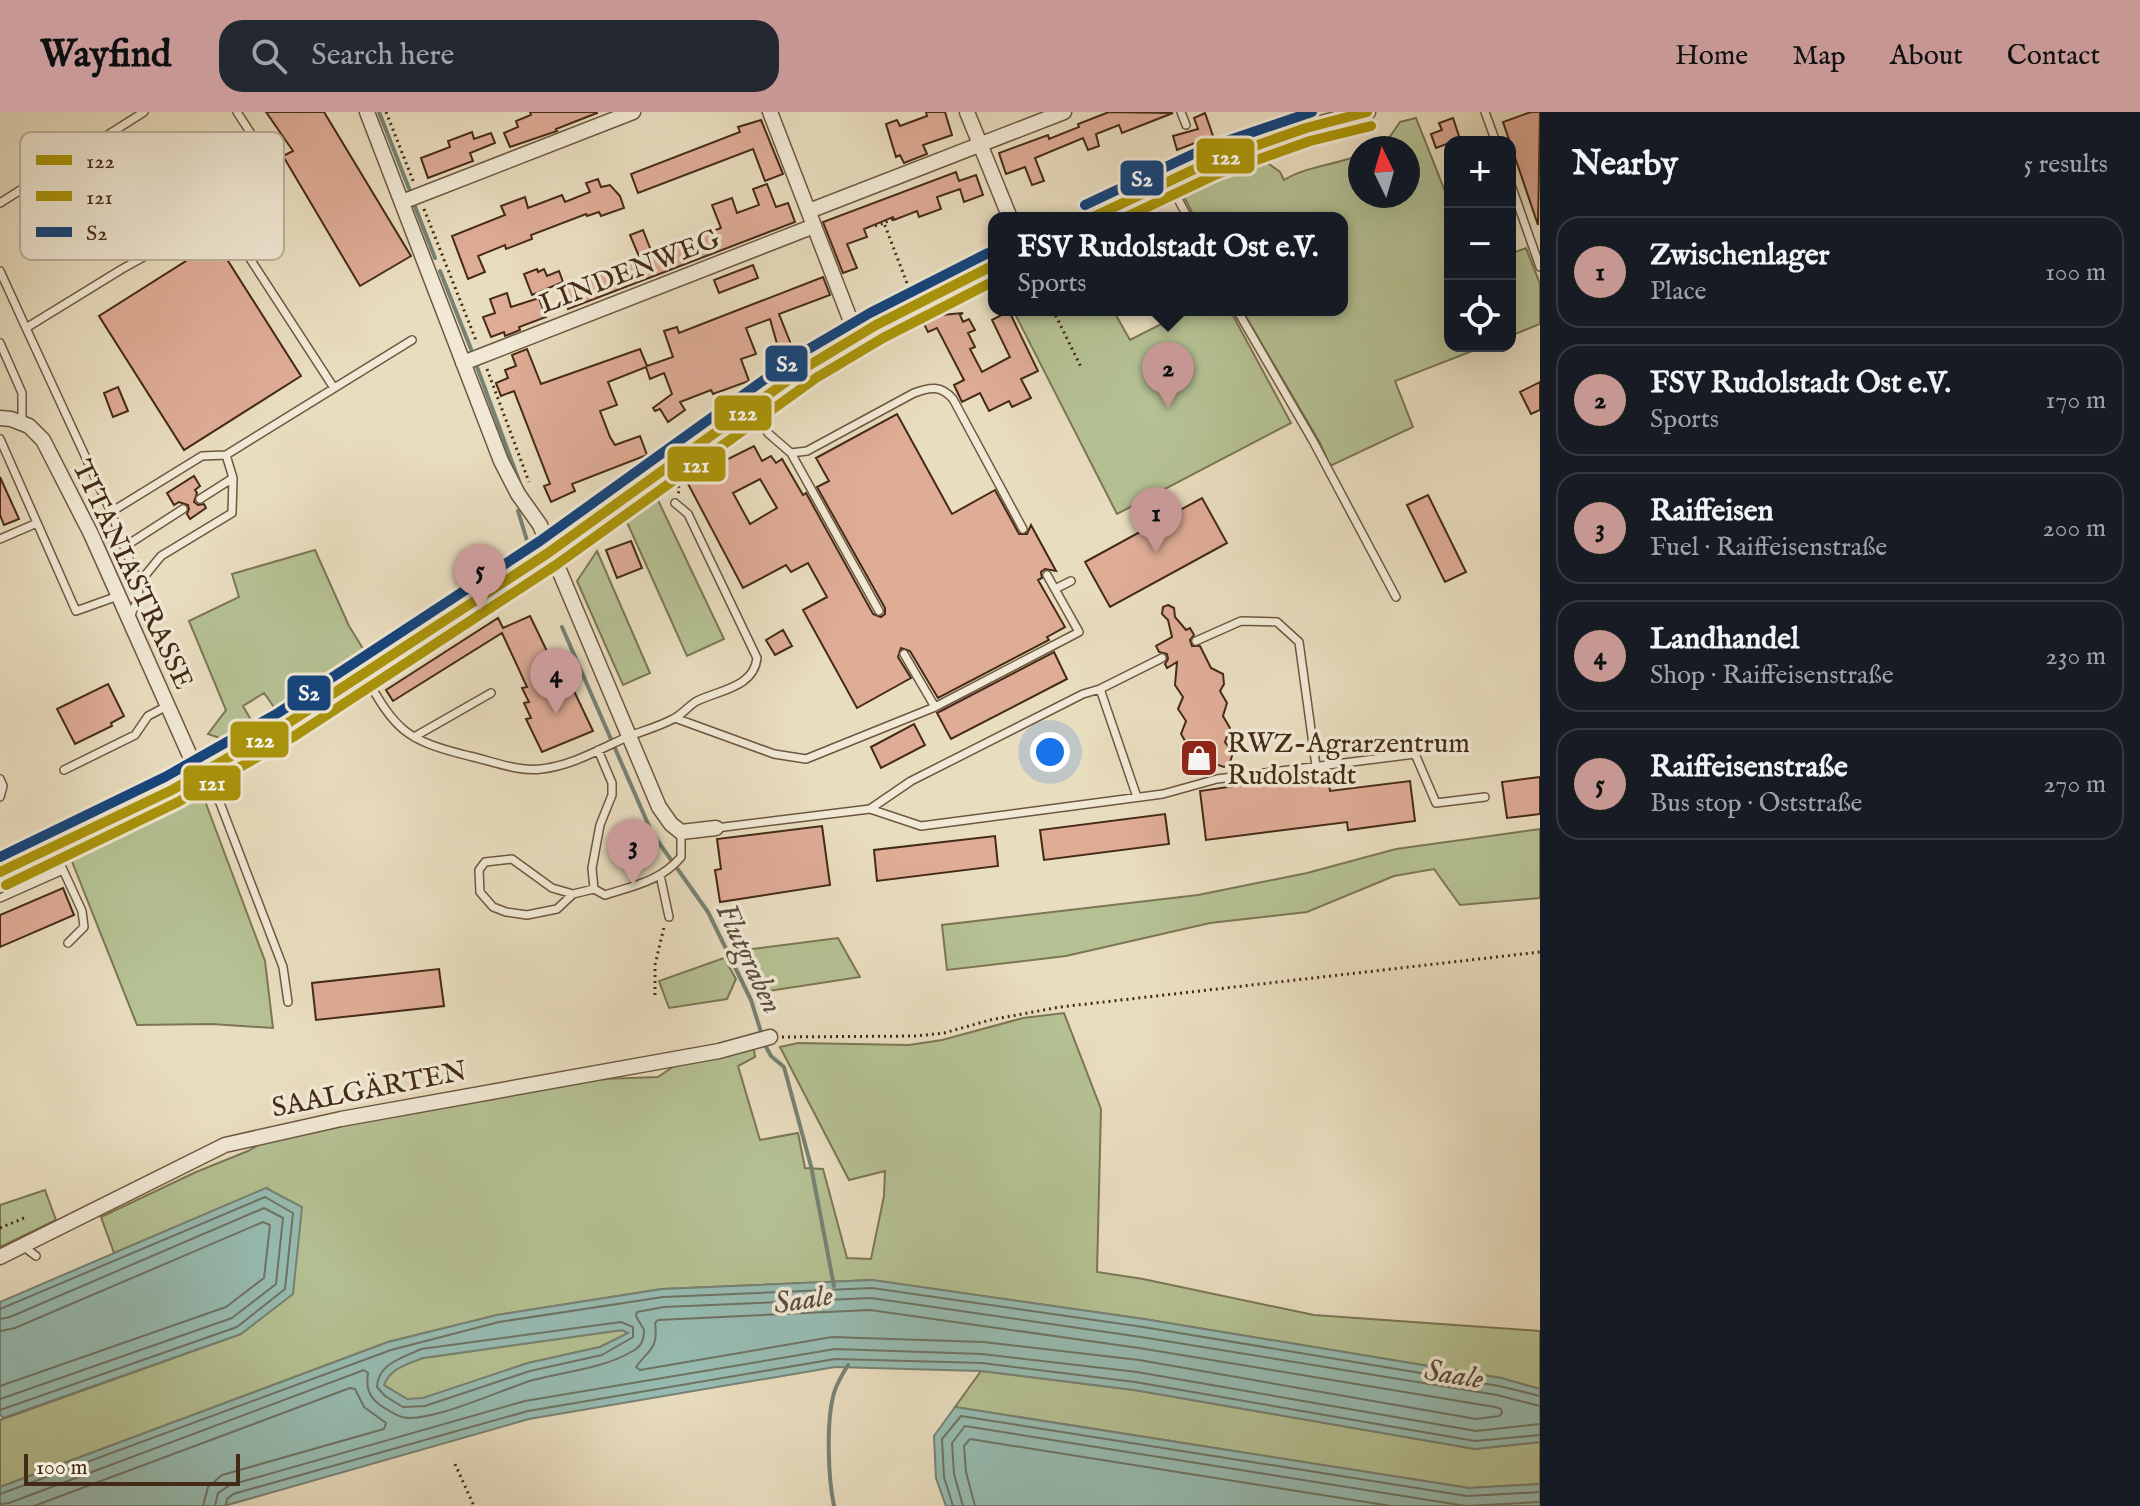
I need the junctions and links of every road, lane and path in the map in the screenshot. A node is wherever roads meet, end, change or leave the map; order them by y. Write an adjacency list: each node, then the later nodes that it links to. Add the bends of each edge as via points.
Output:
1 (144, 112): 15 (lane)
2 (237, 112): 16 (lane)
3 (367, 112): 23 (street)
4 (386, 112): 21 (path)
5 (633, 112): 21 (street)
6 (770, 112): 25 (street)
7 (967, 112): 18 (street)
8 (1064, 112): 18 (street)
9 (1181, 112): 14 (lane)
10 (1367, 112): 12 (street)
11 (1485, 112): 17 (lane)
12 (1349, 114): 13 (street)
13 (1304, 120): 19 (street)
14 (1186, 125)
15 (112, 132)
16 (250, 132)
17 (1494, 136)
18 (981, 146): 25 (street); 26 (street)
19 (1169, 182): 27 (street); 28 (lane)
20 (20, 190): 24 (lane)
21 (419, 195): 23 (street); 45 (path)
22 (1516, 199): 35 (lane)
23 (402, 202): 46 (street)
24 (0, 203)
25 (809, 211): 31 (street)
26 (1008, 212)
27 (1104, 212)
28 (1185, 212)
29 (893, 219): 30 (path)
30 (884, 223): 32 (path); 38 (path)
31 (814, 226): 42 (street); 45 (street, LINDENWEG)
32 (875, 226)
33 (138, 260): 41 (lane)
34 (251, 260): 48 (lane)
35 (1540, 267)
36 (988, 268): 38 (street)
37 (0, 271): 41 (lane)
38 (916, 305): 42 (street)
39 (1056, 316): 47 (path)
40 (1240, 316): 72 (lane)
41 (26, 328): 61 (lane)
42 (857, 337): 49 (street)
43 (412, 340): 48 (lane)
44 (0, 343): 51 (lane, via 22,393)
45 (482, 356): 46 (street, LINDENWEG); 57 (path)
46 (463, 363): 66 (street, via 501,461)
47 (1081, 367)
48 (334, 388): 54 (lane)
49 (746, 407): 53 (lane); 66 (street)
50 (0, 418): 51 (street)
51 (22, 423): 71 (street, TITANIASTRASSE, via 43,440)
52 (0, 439): 62 (lane)
53 (791, 453): 63 (lane, via 807,451 914,393 930,387 945,390); 73 (lane)
54 (226, 455): 55 (lane); 61 (lane, via 202,456)
55 (233, 478): 58 (lane); 69 (lane, via 232,513 161,556)
56 (672, 478): 59 (path, via 680,489)
57 (531, 487)
58 (200, 499)
59 (675, 503): 83 (lane, via 688,514 757,658 750,679 694,703)
60 (183, 509): 65 (lane)
61 (111, 512): 65 (lane)
62 (37, 523): 64 (lane); 71 (lane, via 76,611)
63 (1023, 529)
64 (0, 539)
65 (124, 547): 69 (lane)
66 (551, 550): 78 (street); 85 (street)
67 (1047, 575): 70 (lane)
68 (1071, 581): 70 (lane)
69 (139, 583): 74 (lane)
70 (1055, 589): 82 (lane, via 1079,632)
71 (118, 596): 74 (street, TITANIASTRASSE)
72 (1396, 597)
73 (879, 611)
74 (128, 621): 81 (street, TITANIASTRASSE)
75 (1196, 641): 87 (lane, via 1241,621 1277,622 1299,642)
76 (904, 654): 82 (lane)
77 (1162, 658): 79 (lane)
78 (364, 674): 84 (lane, via 394,724); 89 (street)
79 (1100, 689): 92 (lane); 94 (lane, via 924,775)
80 (491, 693): 84 (lane)
81 (167, 706): 88 (lane, via 148,716 135,735); 89 (street, TITANIASTRASSE)
82 (935, 707): 83 (lane, via 806,759 774,754)
83 (675, 718): 85 (lane)
84 (414, 737): 86 (lane, via 452,752 530,769 563,765)
85 (624, 739): 86 (lane); 96 (street, via 659,807)
86 (598, 750): 101 (lane, via 612,795 600,825)
87 (1316, 766): 92 (lane, via 1217,779); 93 (lane, via 1415,754 1436,803)
88 (64, 770)
89 (199, 776): 97 (street); 108 (lane, via 220,803 283,967)
90 (0, 779): 91 (lane)
91 (0, 797)
92 (1137, 797): 94 (lane, via 921,826)
93 (1485, 797)
94 (870, 809): 95 (lane)
95 (716, 828): 96 (street)
96 (681, 832): 100 (lane, via 678,861)
97 (53, 848): 98 (lane); 99 (street)
98 (63, 870): 103 (lane); 105 (lane, via 84,927)
99 (0, 872)
100 (660, 875): 101 (lane, via 605,895); 104 (lane)
101 (594, 889): 102 (lane)
102 (573, 894): 102 (lane, via 557,909 527,915 506,912 480,892 479,870 485,862 512,859 552,888)
103 (0, 898)
104 (669, 917): 107 (path, via 655,965)
105 (68, 943)
106 (1540, 952): 109 (path, via 1060,1007 944,1033)
107 (655, 995)
108 (288, 1002)
109 (763, 1039): 112 (street, SAALGÄRTEN, via 225,1145)
110 (24, 1218): 111 (path)
111 (0, 1228)
112 (23, 1246): 113 (lane); 114 (street, SAALGÄRTEN)
113 (36, 1256)
114 (0, 1257)
115 (455, 1464): 116 (path)
116 (474, 1506)

